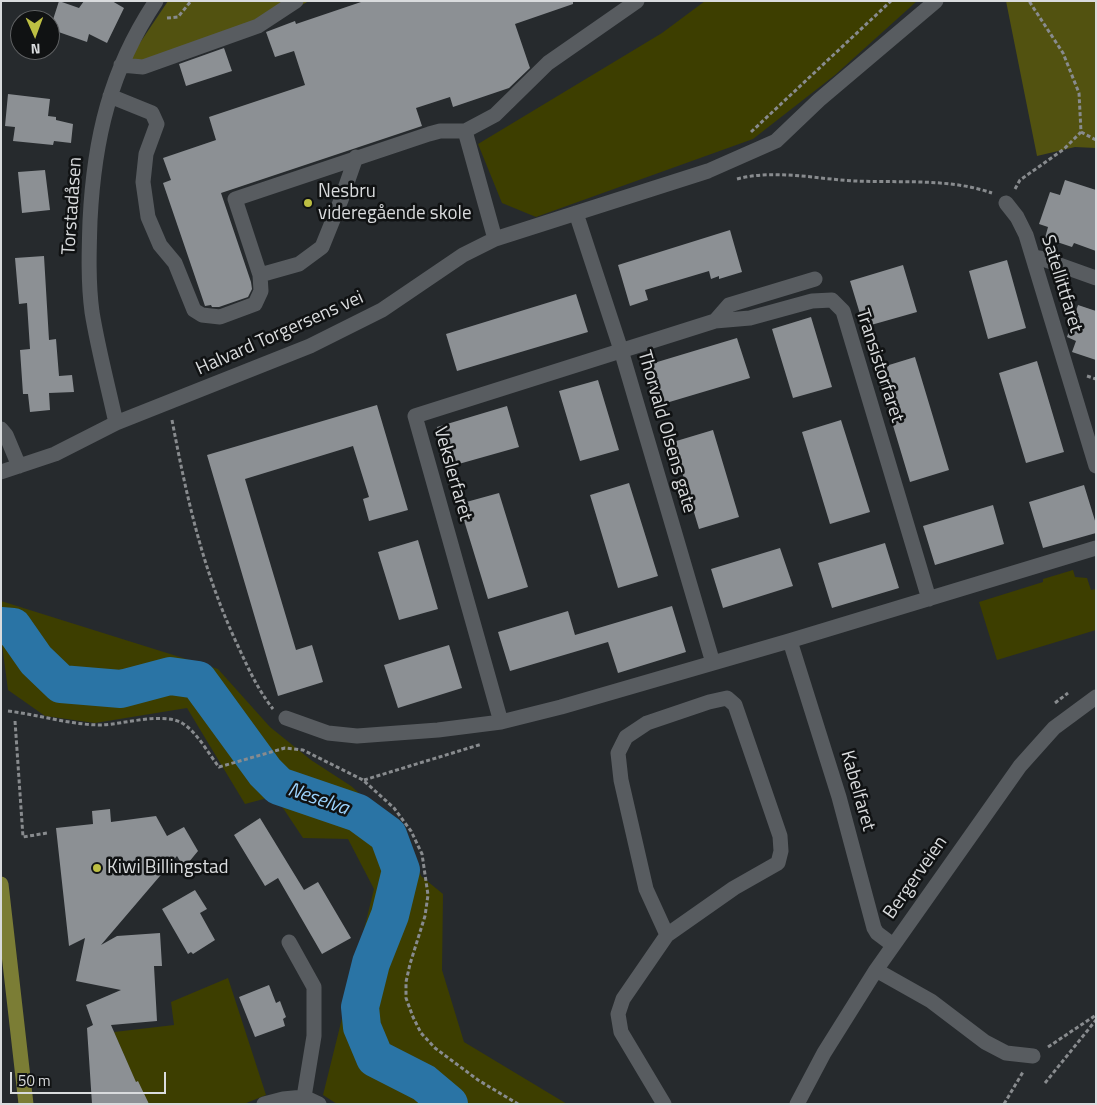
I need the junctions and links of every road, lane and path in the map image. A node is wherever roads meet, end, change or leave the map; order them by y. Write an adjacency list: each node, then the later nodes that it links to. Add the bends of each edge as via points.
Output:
1 (156, 1): 7 (street, Torstadåsen, via 142,22)
2 (296, 1): 7 (street, via 258,26 143,67)
3 (637, 1): 9 (street, via 548,64 496,115)
4 (891, 1): 11 (path)
5 (936, 1): 16 (street, Halvard Torgersens vei, via 819,100 776,141 708,171)
6 (1030, 1): 10 (path, via 1063,54 1076,85)
7 (122, 65): 8 (street, Torstadåsen)
8 (110, 96): 19 (street, via 152,114 157,124 146,154 143,182 148,217 160,245 175,263 194,310 202,315 220,317 255,304 261,291); 25 (street, Torstadåsen, via 98,141 93,177 88,260 92,311)
9 (465, 131): 13 (street, via 440,131); 17 (street)
10 (1081, 132): 12 (path); 15 (path, via 1064,149 1020,180)
11 (745, 137)
12 (1096, 140)
13 (356, 157): 19 (street, via 322,247 299,264); 19 (street, via 235,199)
14 (746, 177): 15 (path, via 767,174 977,188 997,195)
15 (1006, 203): 18 (street, Satellittfaret, via 1022,226)
16 (576, 213): 17 (street, Halvard Torgersens vei); 23 (street, Thorvald Olsens gate)
17 (495, 239): 25 (street, Halvard Torgersens vei, via 463,255 382,310 310,346)
18 (1034, 260): 20 (street, via 1040,258); 28 (street, Satellittfaret)
19 (260, 275)
20 (1096, 278)
21 (815, 279): 22 (street, via 730,305)
22 (715, 322): 23 (street, Transistorfaret); 31 (street, Transistorfaret, via 750,318 812,301 832,300 843,311)
23 (621, 350): 33 (street, Thorvald Olsens gate); 38 (street, Vekslerfaret, via 415,416)
24 (171, 417): 36 (path, via 192,519 214,589 259,690 273,709)
25 (116, 424): 27 (street, Halvard Torgersens vei, via 55,454)
26 (1, 429): 27 (street)
27 (19, 466): 29 (street, Halvard Torgersens vei)
28 (1096, 466)
29 (1, 472)
30 (1096, 548): 31 (street)
31 (929, 599): 32 (street)
32 (790, 641): 33 (street); 45 (street, Kabelfaret, via 839,798 874,928)
33 (714, 663): 38 (street)
34 (1096, 697): 45 (street, Bergerveien, via 1054,728 1020,766)
35 (8, 711): 40 (path, via 70,723 104,725 168,719 182,723 219,766 285,748 302,750)
36 (286, 718): 38 (street, via 328,733 357,736)
37 (15, 722): 41 (path, via 23,837)
38 (501, 722)
39 (488, 742): 40 (path)
40 (363, 780): 54 (path, via 394,808 411,831 422,854 428,895 410,964 406,998 413,1017 421,1033 435,1048)
41 (47, 833)
42 (1, 884): 51 (main road)
43 (667, 935): 43 (street, via 734,888 778,863 780,836 735,705 728,698 647,723 626,737 618,753 621,780 646,889); 55 (street, via 623,999 618,1014 621,1032)
44 (289, 942): 50 (street, via 314,987 314,1036)
45 (893, 944): 46 (street, Bergerveien)
46 (876, 970): 48 (street, via 931,1001 985,1042 1006,1053); 56 (street, Bergerveien, via 824,1053)
47 (1096, 1020): 49 (path)
48 (1033, 1056)
49 (1045, 1083)
50 (304, 1097): 52 (street); 53 (street)
51 (26, 1104)
52 (264, 1104)
53 (319, 1104)
54 (518, 1104)
55 (664, 1104)
56 (797, 1104)

